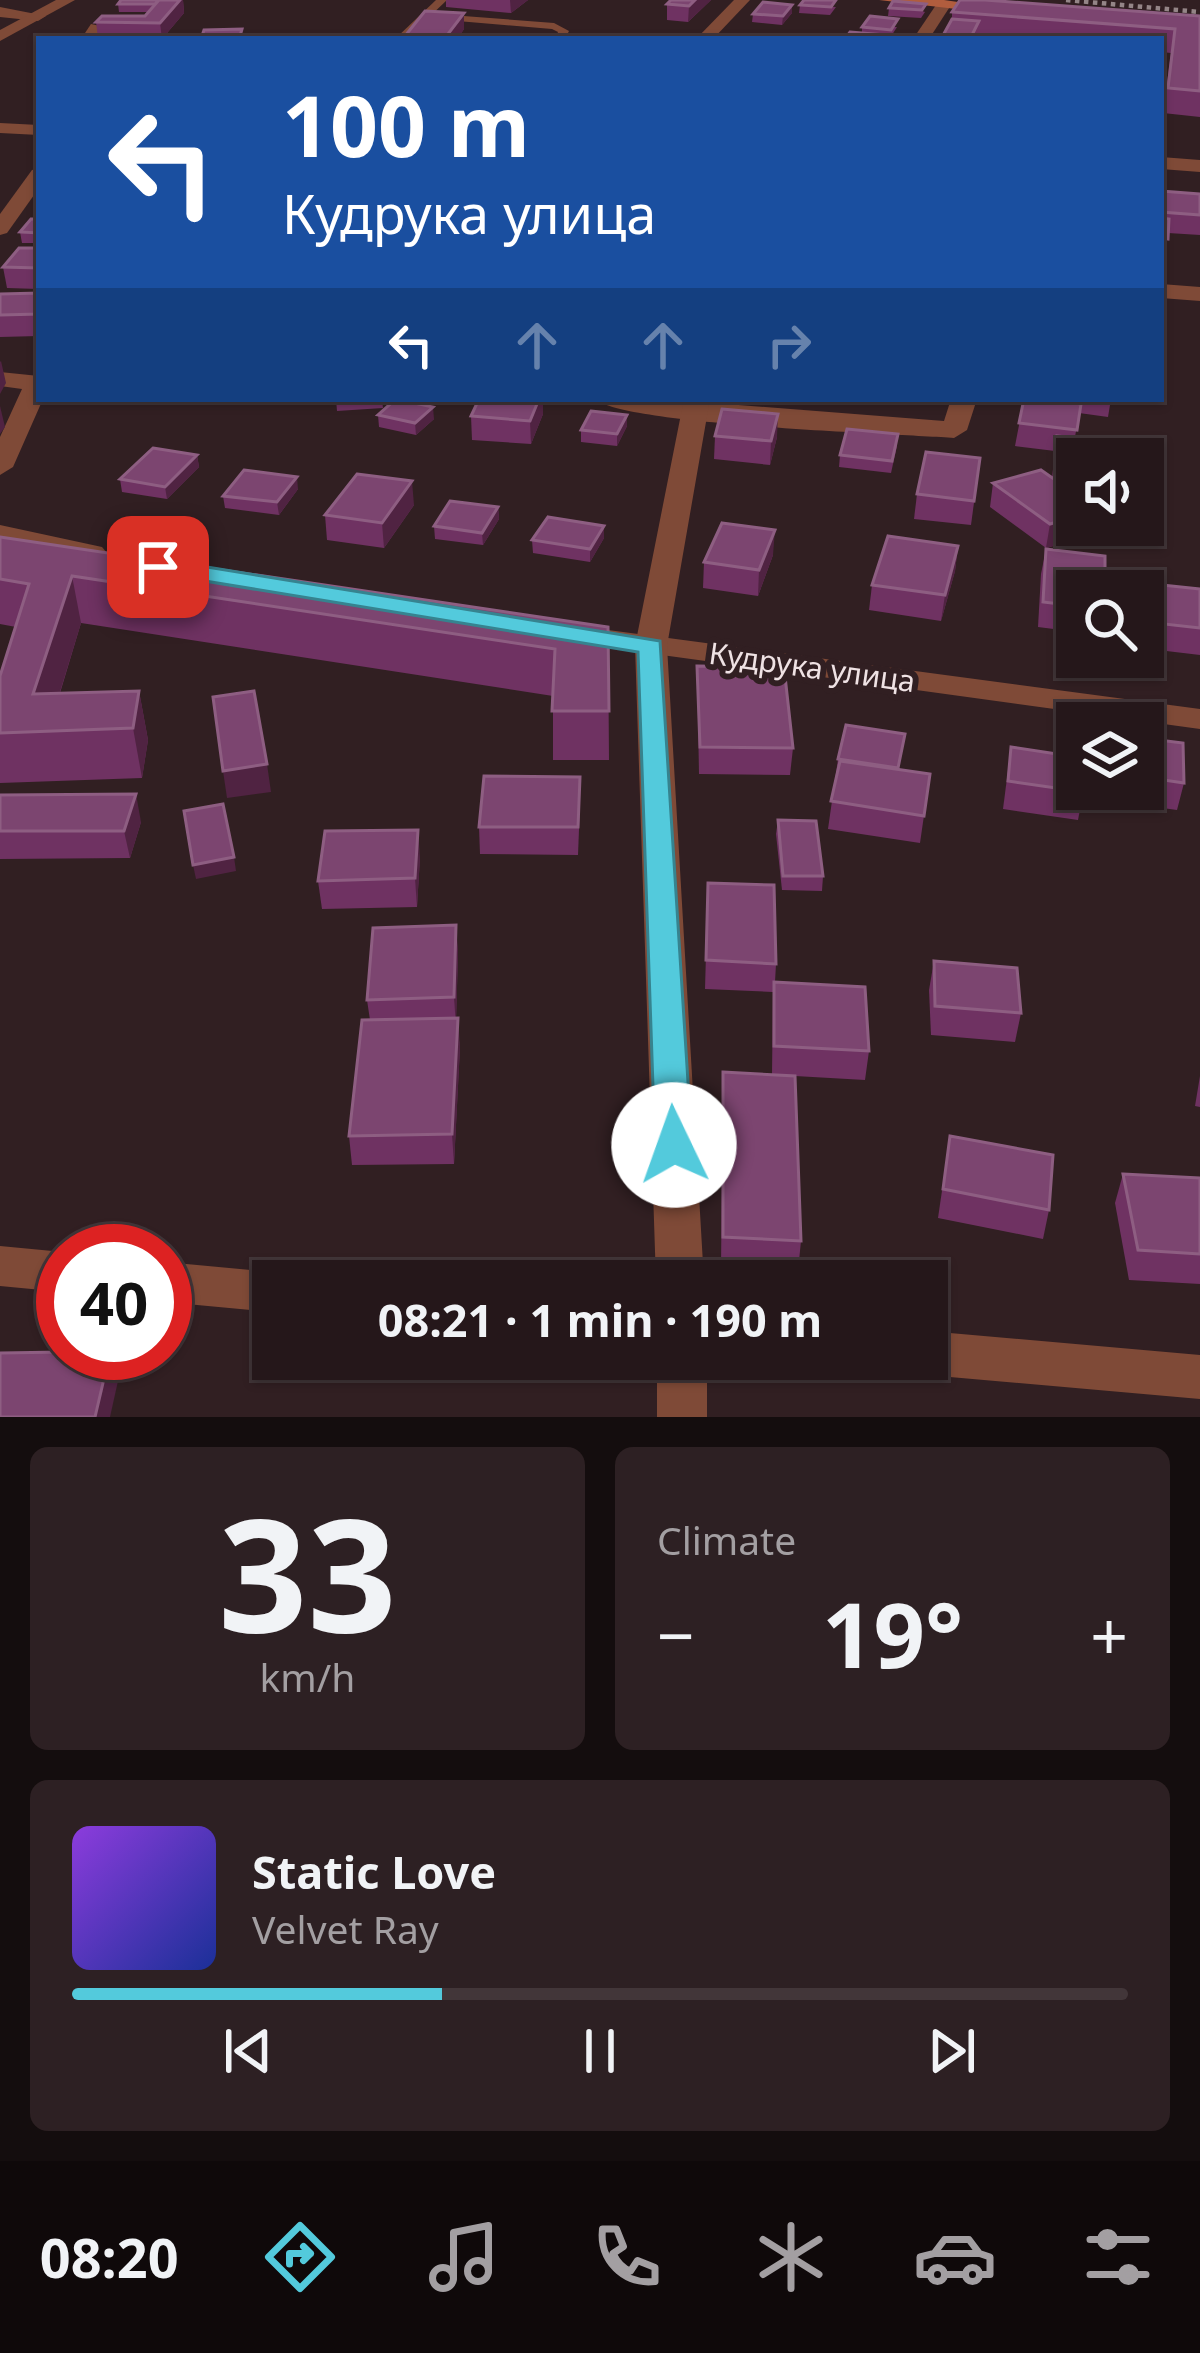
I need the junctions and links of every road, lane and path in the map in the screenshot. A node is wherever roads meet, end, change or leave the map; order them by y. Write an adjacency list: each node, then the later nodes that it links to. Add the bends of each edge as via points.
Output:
1 (67, 0): 11 (street)
2 (442, 0): 12 (lane)
3 (742, 0): 17 (street)
4 (887, 0): 6 (main road)
5 (1066, 0): 10 (path)
6 (943, 5): 7 (main road); 18 (street)
7 (1012, 10)
8 (532, 11): 13 (lane)
9 (0, 12): 11 (street)
10 (1200, 12)
11 (38, 16): 14 (street)
12 (424, 16): 13 (lane); 15 (lane)
13 (520, 22): 16 (lane, via 554,26)
14 (0, 36)
15 (403, 36)
16 (562, 36)
17 (707, 36)
18 (923, 36)
19 (0, 128): 20 (street)
20 (33, 130)
21 (1164, 163): 22 (street)
22 (1200, 166)
23 (36, 178): 24 (street)
24 (0, 229)
25 (1164, 291): 26 (street)
26 (1200, 294)
27 (0, 379): 28 (street)
28 (36, 382)
29 (36, 384): 33 (street)
30 (652, 402): 32 (street)
31 (963, 402): 32 (street, via 955,430)
32 (695, 405): 37 (street)
33 (0, 467)
34 (0, 534): 35 (street)
35 (130, 561)
36 (536, 629): 37 (street, Кудрука улица)
37 (651, 646): 38 (street, Кудрука улица); 39 (street)
38 (1200, 719)
39 (679, 1260)
40 (0, 1266): 41 (street)
41 (36, 1269)
42 (192, 1284): 43 (street)
43 (252, 1290)
44 (948, 1355): 45 (street)
45 (1200, 1377)
46 (682, 1380): 47 (street)
47 (682, 1417)

